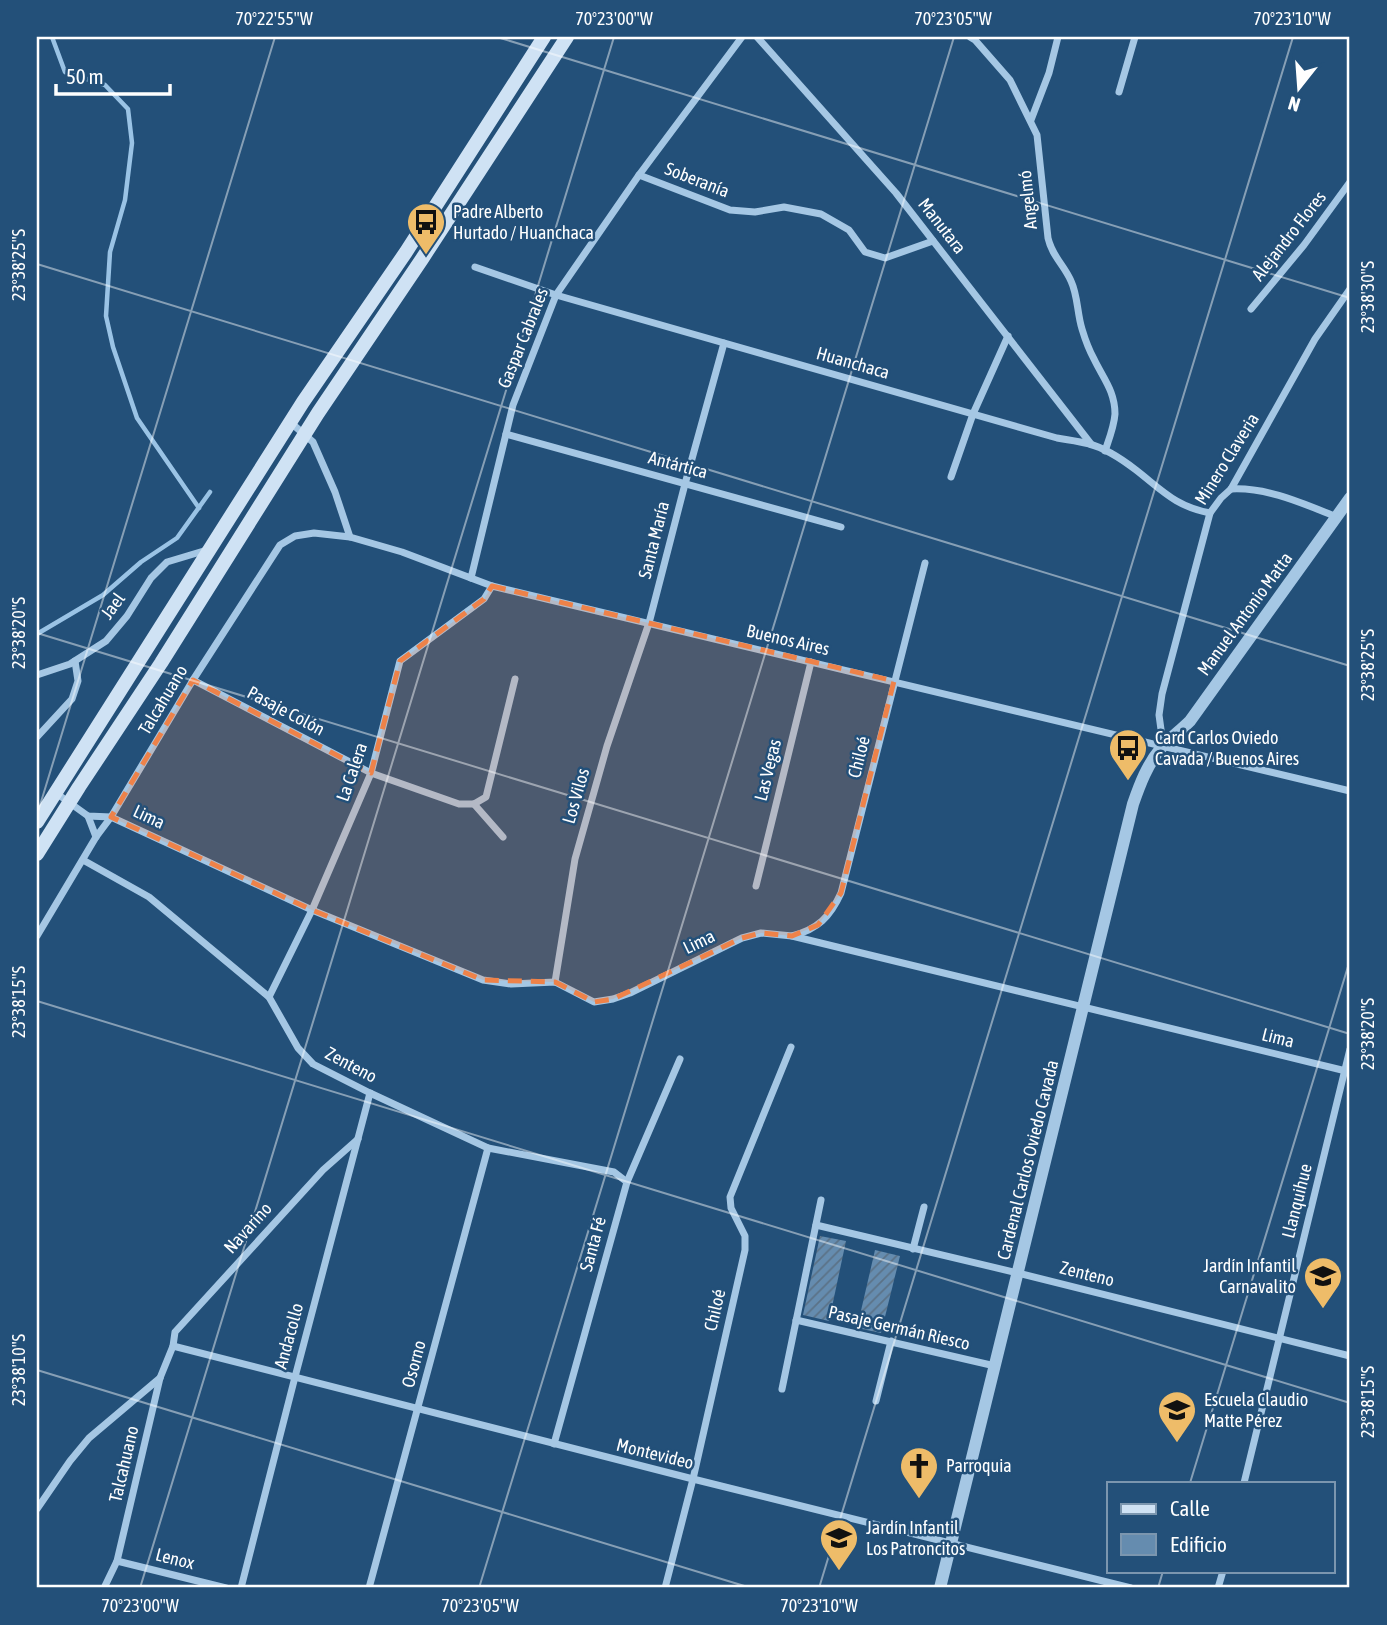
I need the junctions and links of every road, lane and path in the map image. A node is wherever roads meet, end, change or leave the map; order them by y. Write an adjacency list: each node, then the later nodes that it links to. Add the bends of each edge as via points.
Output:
1 (544, 37): 20 (main road)
2 (567, 37): 21 (main road)
3 (742, 37): 10 (street, Gaspar Cabrales)
4 (757, 37): 12 (street, Manutara)
5 (1058, 37): 9 (street)
6 (1135, 37): 8 (street)
7 (974, 38): 9 (street, Angelmó, via 1010,80)
8 (1119, 92)
9 (1031, 120): 24 (street, Angelmó, via 1037,135 1051,250 1072,281 1081,326 1112,394 1114,424)
10 (639, 175): 12 (street, Soberanía, via 730,210 783,207 821,214 849,230 865,252 885,258); 15 (street, Gaspar Cabrales)
11 (1350, 182): 16 (street, Alejandro Flores)
12 (933, 241): 17 (street, Manutara)
13 (475, 267): 15 (street, Huanchaca)
14 (1350, 289): 27 (street, Minero Claveria, via 1315,339)
15 (556, 295): 18 (street, Huanchaca); 22 (street, Gaspar Cabrales)
16 (1251, 309)
17 (1007, 337): 19 (street); 23 (street, Manutara)
18 (724, 343): 19 (street, Huanchaca); 26 (street, Santa María)
19 (973, 414): 23 (street, Huanchaca); 25 (street)
20 (290, 422): 21 (street); 33 (main road)
21 (305, 434): 32 (street, via 335,492); 49 (main road)
22 (506, 434): 26 (street, Antártica); 35 (street, Gaspar Cabrales)
23 (1091, 444): 24 (street, Huanchaca)
24 (1105, 451): 29 (street, Huanchaca, via 1179,503)
25 (951, 477)
26 (685, 484): 31 (street, Antártica); 37 (street, Santa María)
27 (1231, 489): 29 (street, Minero Claveria); 30 (street, via 1258,490)
28 (1350, 498): 30 (street, Manuel Antonio Matta)
29 (1210, 513): 45 (street, Minero Claveria, via 1162,694)
30 (1337, 517): 45 (street, Manuel Antonio Matta, via 1190,721)
31 (841, 527)
32 (350, 537): 35 (street, Buenos Aires); 42 (street, Talcahuano, via 314,533 280,545)
33 (208, 550): 38 (street, Jael, via 167,562 106,641); 48 (main road)
34 (925, 563): 43 (street, Chiloé)
35 (471, 578): 36 (street, Buenos Aires)
36 (492, 586): 37 (street, Buenos Aires); 46 (street, La Calera, via 484,599 400,661)
37 (649, 623): 39 (street, Buenos Aires); 62 (street, Los Vilos, via 575,859)
38 (75, 661): 40 (street, Jael); 44 (street, via 78,681 72,699)
39 (811, 662): 43 (street, Buenos Aires); 58 (street, Las Vegas)
40 (37, 675)
41 (515, 679): 50 (street, via 486,797)
42 (193, 680): 46 (street, Pasaje Colón); 52 (street, Talcahuano)
43 (894, 681): 45 (street, Buenos Aires); 61 (street, Chiloé, via 841,893 818,925)
44 (37, 737)
45 (1163, 746): 47 (street, Buenos Aires); 64 (street, Cardenal Carlos Oviedo Cavada, via 1133,804)
46 (371, 773): 50 (street, Pasaje Colón, via 459,804); 59 (street, La Calera)
47 (1350, 791)
48 (56, 793): 49 (street); 53 (main road)
49 (69, 803): 51 (street); 56 (main road)
50 (474, 804): 55 (street)
51 (88, 817): 52 (street, Lima); 54 (street)
52 (111, 817): 54 (street, Talcahuano); 59 (street, Lima)
53 (37, 822)
54 (96, 837): 57 (street, Talcahuano)
55 (503, 837)
56 (37, 854)
57 (83, 860): 60 (street, Talcahuano); 63 (street, Zenteno, via 149,897)
58 (756, 886)
59 (313, 910): 62 (street, Lima, via 483,980); 63 (street, La Calera)
60 (37, 936)
61 (792, 936): 62 (street, Lima, via 761,933 742,938 614,999 594,1002); 64 (street, Lima)
62 (555, 982)
63 (269, 997): 69 (street, Zenteno, via 298,1048 313,1064)
64 (1084, 1007): 68 (street, Lima); 77 (street, Cardenal Carlos Oviedo Cavada)
65 (792, 1047): 90 (street, Chiloé, via 730,1197 745,1236 745,1250)
66 (1350, 1049): 68 (street, Llanquihue)
67 (680, 1059): 72 (street, Santa Fé)
68 (1348, 1071): 79 (street, Llanquihue)
69 (370, 1093): 70 (street, Andacollo); 71 (street, Zenteno)
70 (358, 1139): 81 (street, Navarino, via 323,1170 178,1328); 84 (street, Andacollo)
71 (488, 1148): 72 (street, Zenteno, via 614,1172); 88 (street, Osorno)
72 (627, 1182): 89 (street, Santa Fé)
73 (821, 1200): 75 (street)
74 (924, 1207): 76 (street)
75 (816, 1225): 76 (street, Zenteno); 78 (street)
76 (913, 1249): 77 (street, Zenteno)
77 (1018, 1273): 79 (street, Zenteno); 83 (street, Cardenal Carlos Oviedo Cavada)
78 (796, 1320): 80 (street, Pasaje Germán Riesco); 86 (street)
79 (1279, 1339): 82 (street, Zenteno); 91 (street, Llanquihue)
80 (891, 1341): 83 (street, Pasaje Germán Riesco); 87 (street)
81 (173, 1346): 84 (street, Montevideo); 85 (street, Talcahuano)
82 (1350, 1356)
83 (995, 1366): 93 (street, Cardenal Carlos Oviedo Cavada)
84 (295, 1377): 88 (street, Montevideo); 97 (street, Andacollo)
85 (160, 1378): 92 (street, via 89,1438); 94 (street, Talcahuano)
86 (782, 1389)
87 (876, 1401)
88 (418, 1409): 89 (street, Montevideo); 98 (street, Osorno)
89 (554, 1444): 90 (street, Montevideo)
90 (693, 1479): 93 (street, Montevideo); 99 (street, Chiloé)
91 (1244, 1482)
92 (37, 1509)
93 (951, 1544): 100 (street, Cardenal Carlos Oviedo Cavada); 101 (street, Montevideo)
94 (117, 1561): 95 (street, Talcahuano); 96 (street, Lenox)
95 (104, 1588)
96 (226, 1588)
97 (241, 1588)
98 (369, 1588)
99 (664, 1588)
100 (940, 1588)
101 (1130, 1588)

